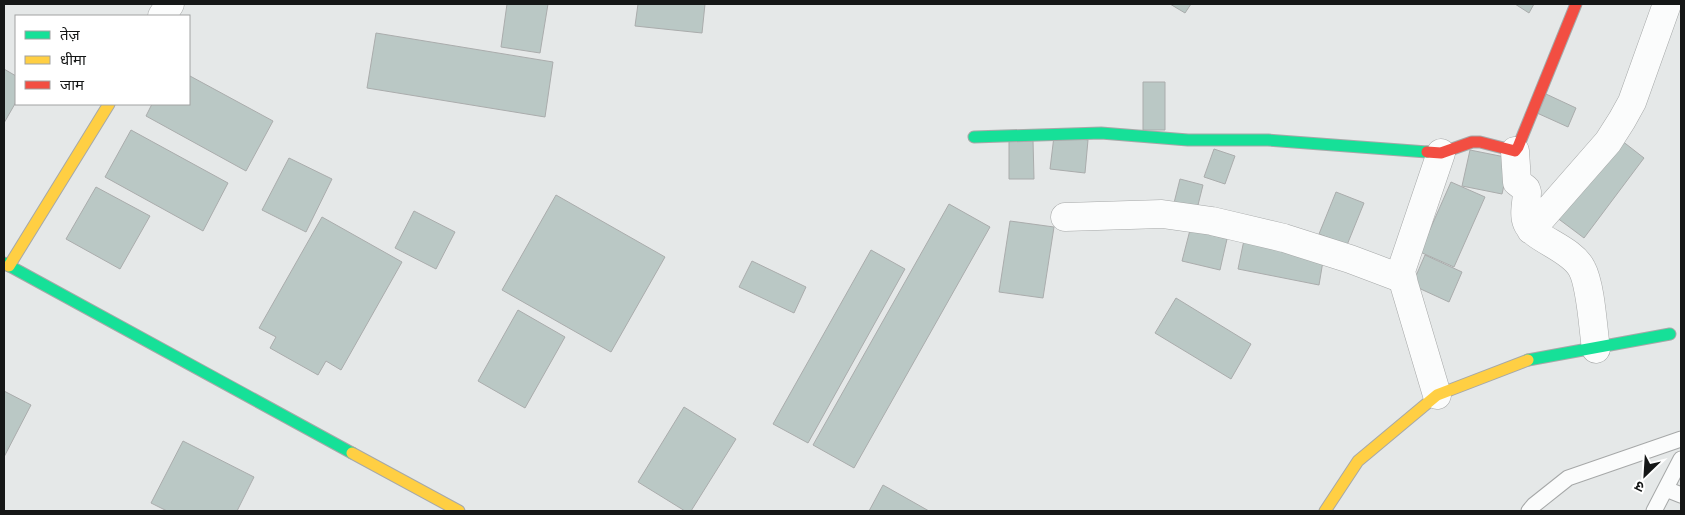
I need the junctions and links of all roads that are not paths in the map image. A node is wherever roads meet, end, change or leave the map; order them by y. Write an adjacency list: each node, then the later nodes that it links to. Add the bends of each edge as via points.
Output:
1 (170, 4): 4 (street)
2 (1576, 4): 7 (street)
3 (1668, 4): 10 (street, via 1632,102 1622,120 1608,142)
4 (163, 15)
5 (108, 105): 11 (street)
6 (974, 137): 8 (street, via 1101,134 1188,140 1268,140)
7 (1515, 151): 8 (street, via 1472,142); 10 (street, via 1516,178 1527,192 1526,223)
8 (1441, 153): 12 (street, via 1401,271)
9 (1064, 217): 12 (street, via 1162,214 1212,220 1350,258)
10 (1531, 230): 14 (street, via 1573,256 1582,268 1587,281)
11 (7, 264): 20 (street)
12 (1403, 279): 15 (street)
13 (1670, 334): 14 (street)
14 (1596, 349): 15 (street, via 1524,362)
15 (1437, 395): 21 (street, via 1358,461)
16 (1681, 439): 22 (lane, via 1568,478)
17 (1681, 459): 18 (lane)
18 (1666, 489): 19 (lane); 23 (lane)
19 (1681, 495)
20 (459, 511)
21 (1325, 511)
22 (1529, 511)
23 (1654, 511)

